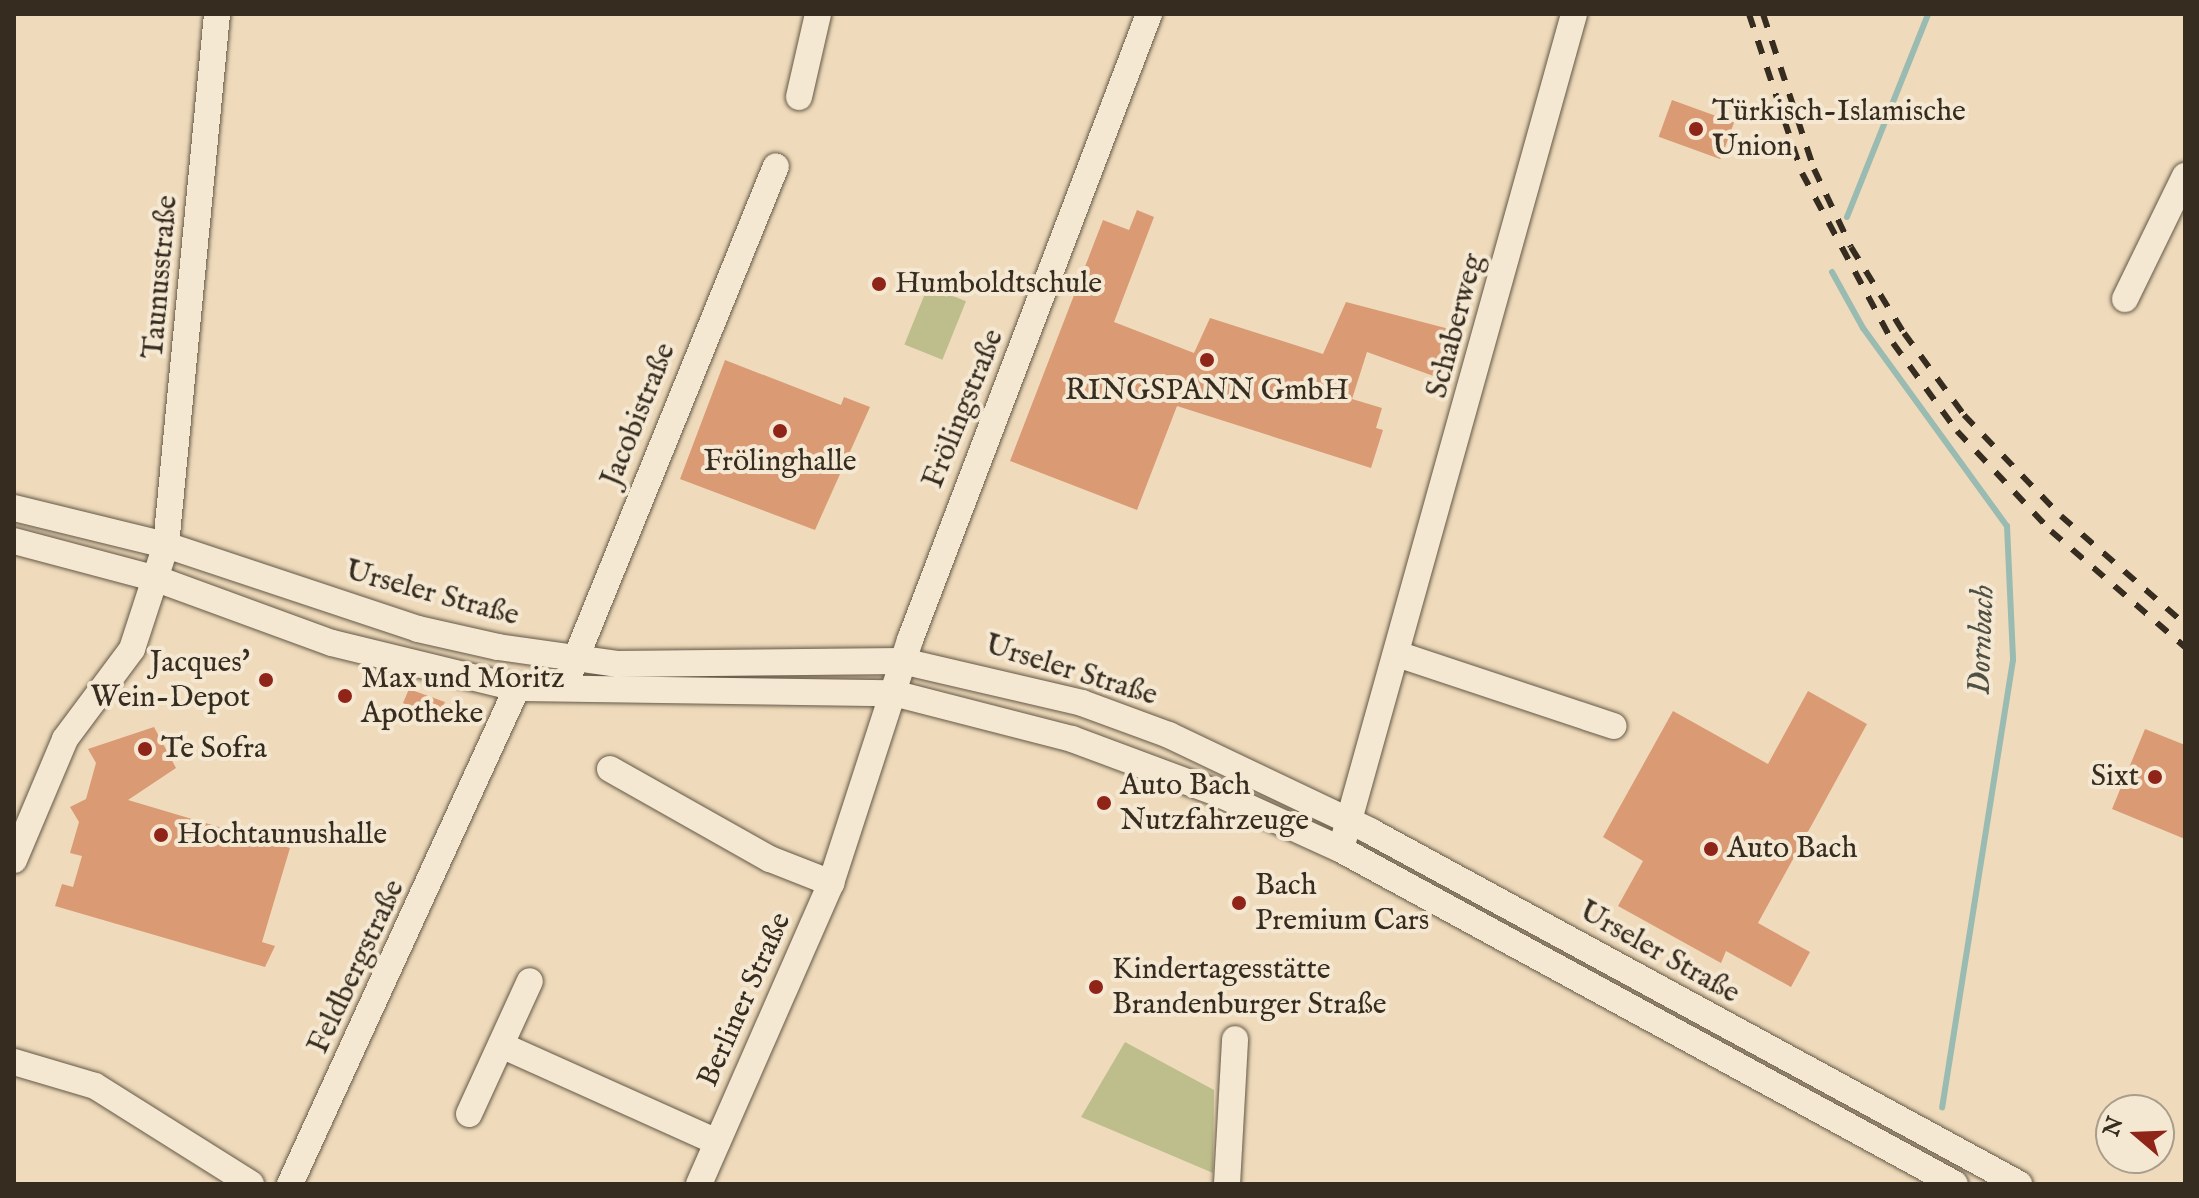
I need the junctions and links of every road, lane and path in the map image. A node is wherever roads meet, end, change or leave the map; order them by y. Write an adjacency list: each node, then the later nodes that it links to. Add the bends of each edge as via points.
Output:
1 (217, 14): 11 (street, Taunusstraße)
2 (818, 14): 5 (street)
3 (1149, 14): 15 (street, Frölingstraße)
4 (1574, 14): 13 (street, Schaberweg)
5 (799, 97)
6 (776, 166): 14 (street, Jacobistraße)
7 (2185, 176): 8 (street)
8 (2125, 299)
9 (14, 508): 11 (street, Urseler Straße)
10 (14, 541): 12 (street, Urseler Straße)
11 (166, 545): 12 (street, Taunusstraße); 14 (street, Urseler Straße, via 418,629)
12 (157, 579): 16 (street, Urseler Straße, via 332,643); 23 (street, Taunusstraße, via 132,649 65,739 42,782)
13 (1400, 655): 19 (street); 21 (street, Schaberweg)
14 (573, 660): 15 (street, Urseler Straße); 17 (street, Jacobistraße)
15 (902, 661): 18 (street, Frölingstraße); 21 (street, Urseler Straße, via 984,676 1097,708 1169,735)
16 (517, 688): 17 (street, Urseler Straße); 32 (street, Feldbergstraße)
17 (565, 690): 18 (street, Urseler Straße)
18 (893, 693): 22 (street, Urseler Straße, via 990,714 1086,744 1217,793); 24 (street, Berliner Straße)
19 (1613, 726)
20 (610, 769): 24 (street, via 770,859)
21 (1351, 822): 22 (street, Schaberweg); 36 (street, Urseler Straße)
22 (1340, 849): 35 (street, Urseler Straße)
23 (14, 860)
24 (831, 883): 30 (street, Berliner Straße)
25 (530, 981): 27 (street)
26 (1235, 1039): 34 (street)
27 (501, 1045): 29 (street); 30 (street)
28 (14, 1062): 31 (street, via 95,1086)
29 (469, 1114)
30 (717, 1142): 33 (street, Berliner Straße)
31 (251, 1184)
32 (290, 1184)
33 (699, 1184)
34 (1227, 1184)
35 (1955, 1184)
36 (2019, 1184)

